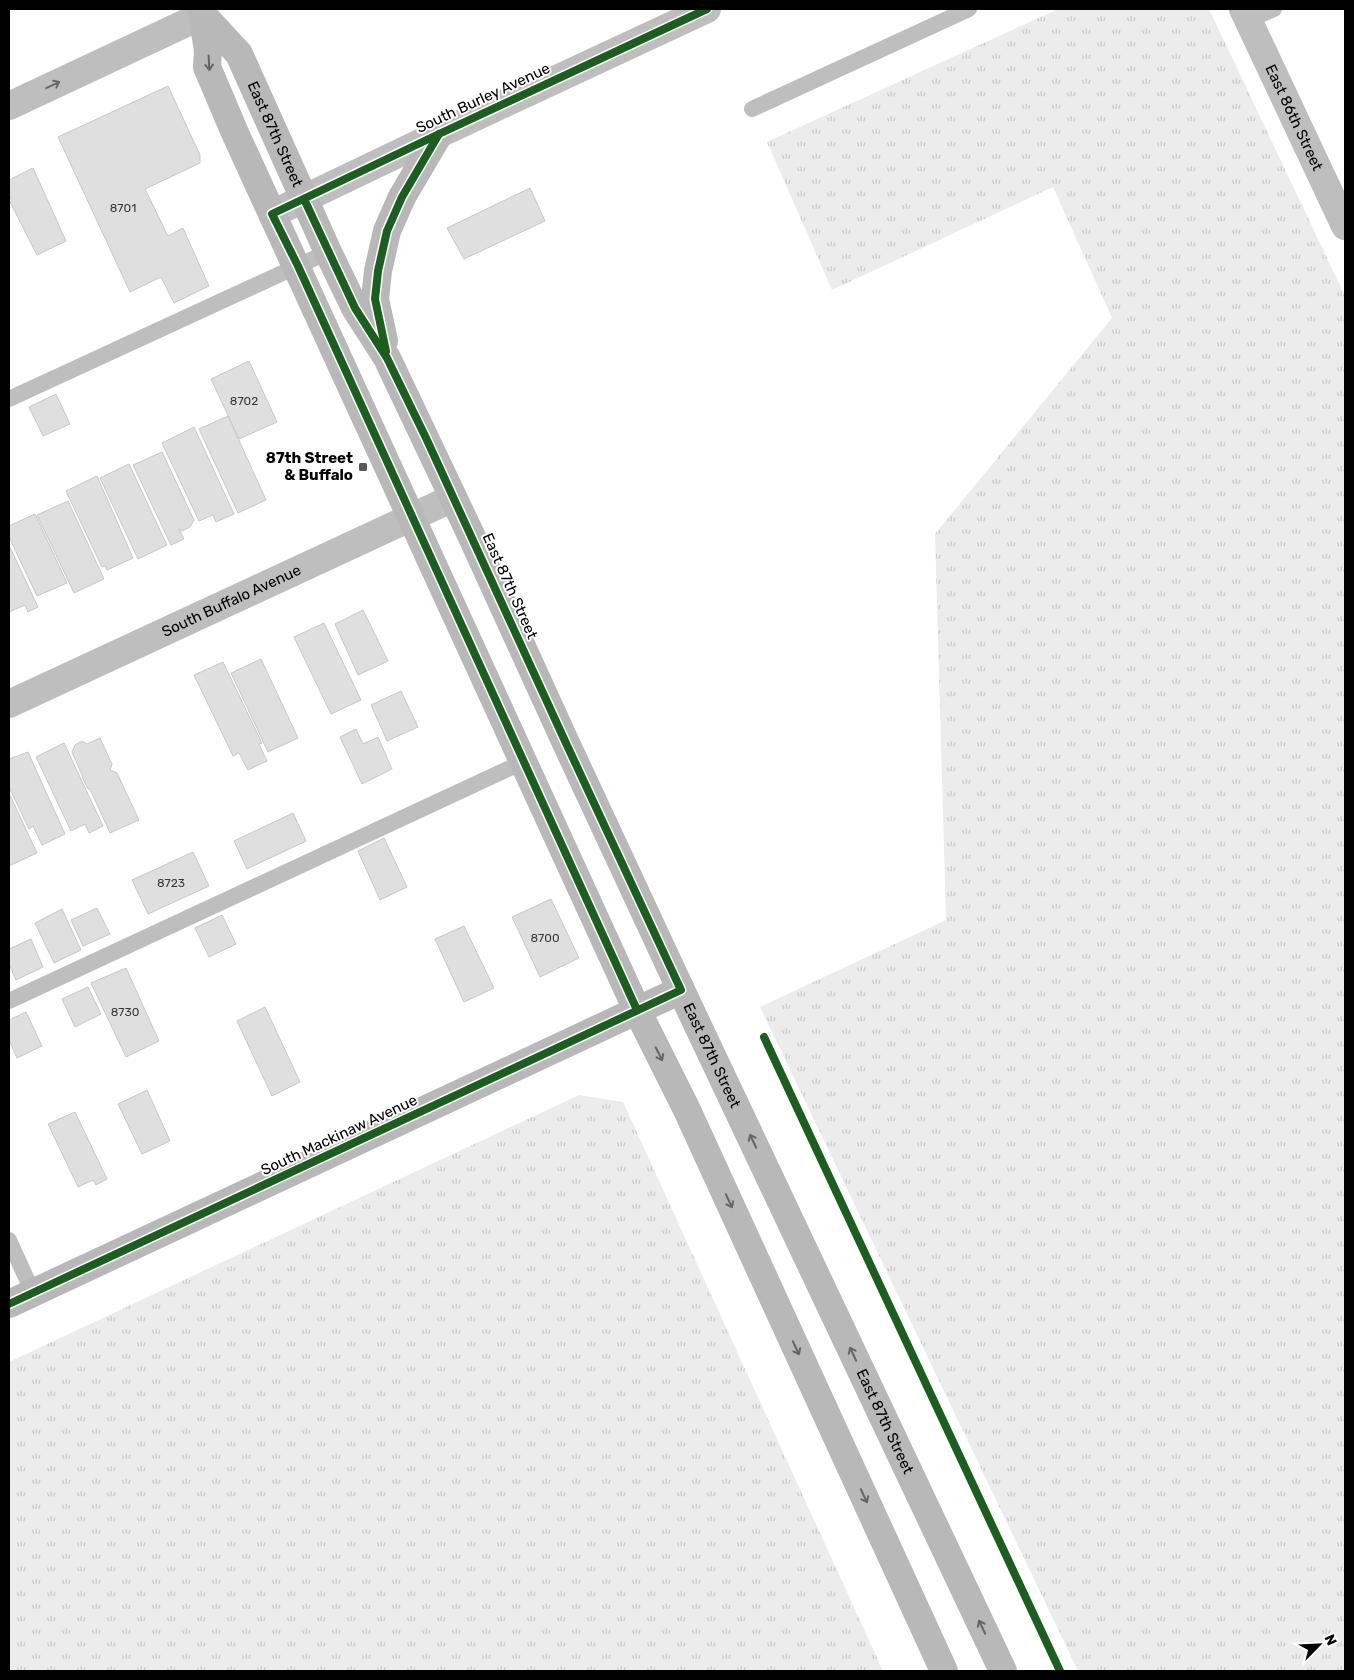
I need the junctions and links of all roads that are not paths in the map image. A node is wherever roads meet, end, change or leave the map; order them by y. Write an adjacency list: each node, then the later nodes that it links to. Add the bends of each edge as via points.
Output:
1 (707, 9): 8 (street, South Burley Avenue)
2 (969, 9): 7 (lane)
3 (1274, 9): 5 (lane)
4 (201, 12): 6 (street, one-way to 4); 9 (main road, East 87th Street, via 239,54); 10 (main road, one-way to 10, via 208,52 207,67)
5 (1246, 14): 11 (street, East 86th Street)
6 (9, 106)
7 (752, 109)
8 (439, 134): 9 (street, South Burley Avenue); 14 (main road, via 402,197 387,232 378,271 375,299)
9 (304, 199): 10 (street, South Burley Avenue); 12 (main road, East 87th Street)
10 (272, 214): 13 (main road)
11 (1345, 226)
12 (328, 252): 13 (lane); 14 (main road, East 87th Street, via 355,308)
13 (298, 266): 15 (lane); 17 (main road)
14 (388, 358): 16 (main road, East 87th Street)
15 (9, 399)
16 (454, 498): 17 (street, South Buffalo Avenue); 20 (main road, East 87th Street)
17 (412, 518): 18 (street, South Buffalo Avenue); 19 (main road)
18 (9, 704)
19 (523, 762): 21 (lane); 22 (main road)
20 (681, 990): 22 (main road, South Mackinaw Avenue); 26 (main road, East 87th Street, one-way to 20)
21 (9, 1001)
22 (637, 1010): 24 (main road, South Mackinaw Avenue); 25 (main road, one-way to 25, via 691,1119)
23 (9, 1240): 24 (lane)
24 (21, 1299)
25 (944, 1671)
26 (1003, 1671)

